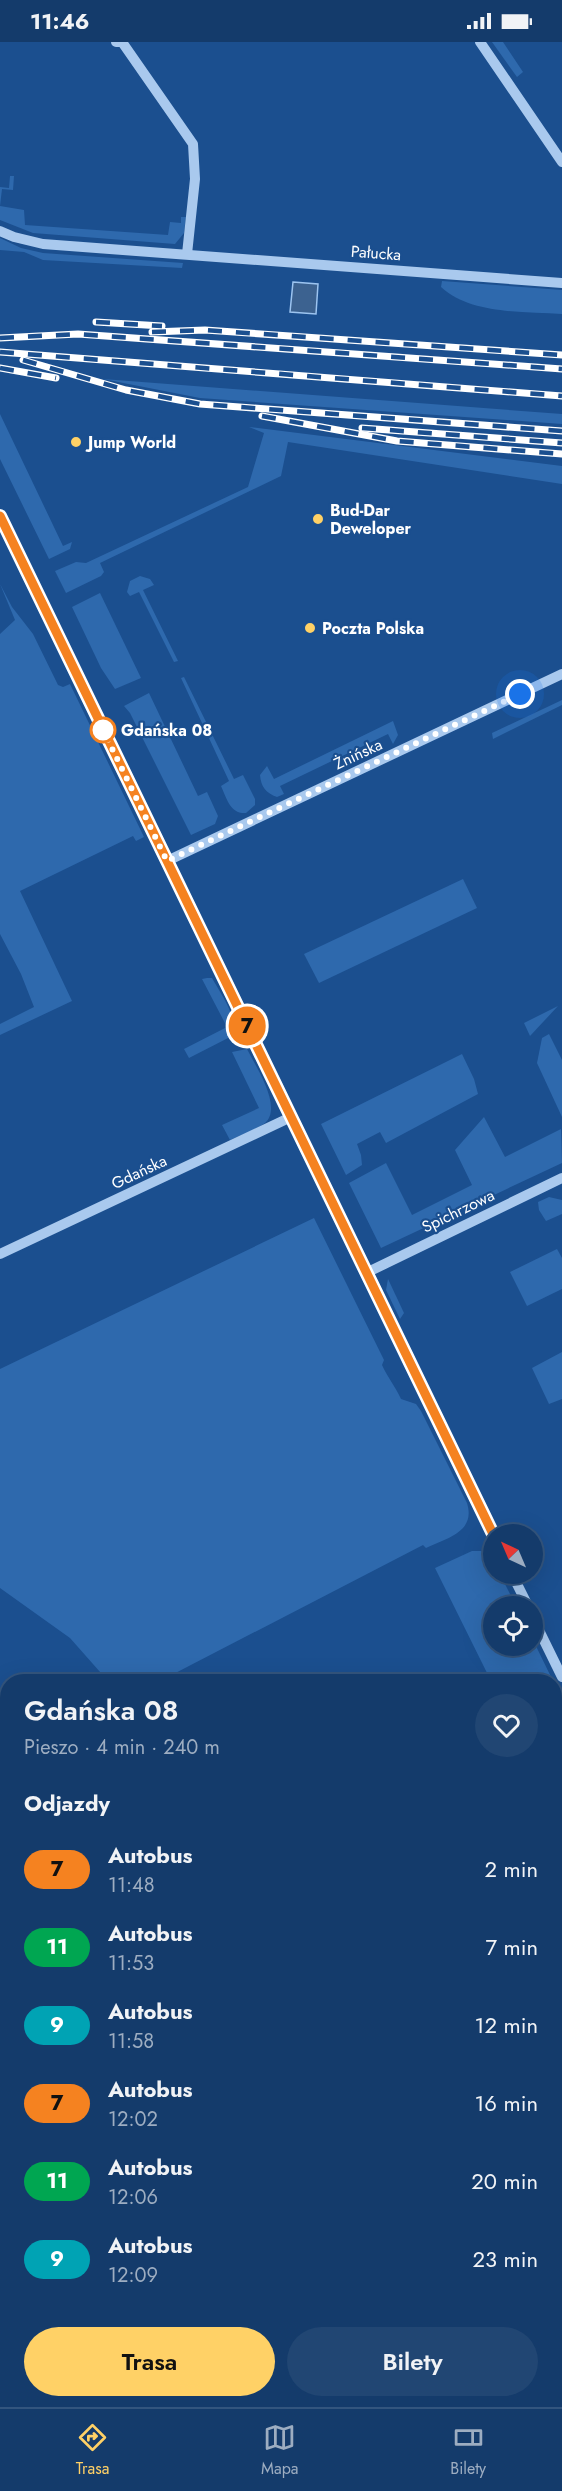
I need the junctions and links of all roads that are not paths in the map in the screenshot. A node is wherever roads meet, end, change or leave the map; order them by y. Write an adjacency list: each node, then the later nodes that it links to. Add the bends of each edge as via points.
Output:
1 (116, 42): 5 (street, via 122,42 193,144 195,179)
2 (480, 42): 3 (street)
3 (562, 162)
4 (0, 231): 5 (street, Pałucka, via 43,244)
5 (187, 254): 6 (street, Pałucka)
6 (562, 284)
7 (0, 516): 9 (street)
8 (562, 674): 9 (street, Żnińska)
9 (167, 861): 10 (street)
10 (291, 1117): 12 (street, Gdańska); 13 (street)
11 (562, 1178): 13 (street, Spichrzowa)
12 (0, 1254)
13 (368, 1272): 14 (street)
14 (488, 1524)
15 (543, 1638): 16 (street)
16 (561, 1674)

